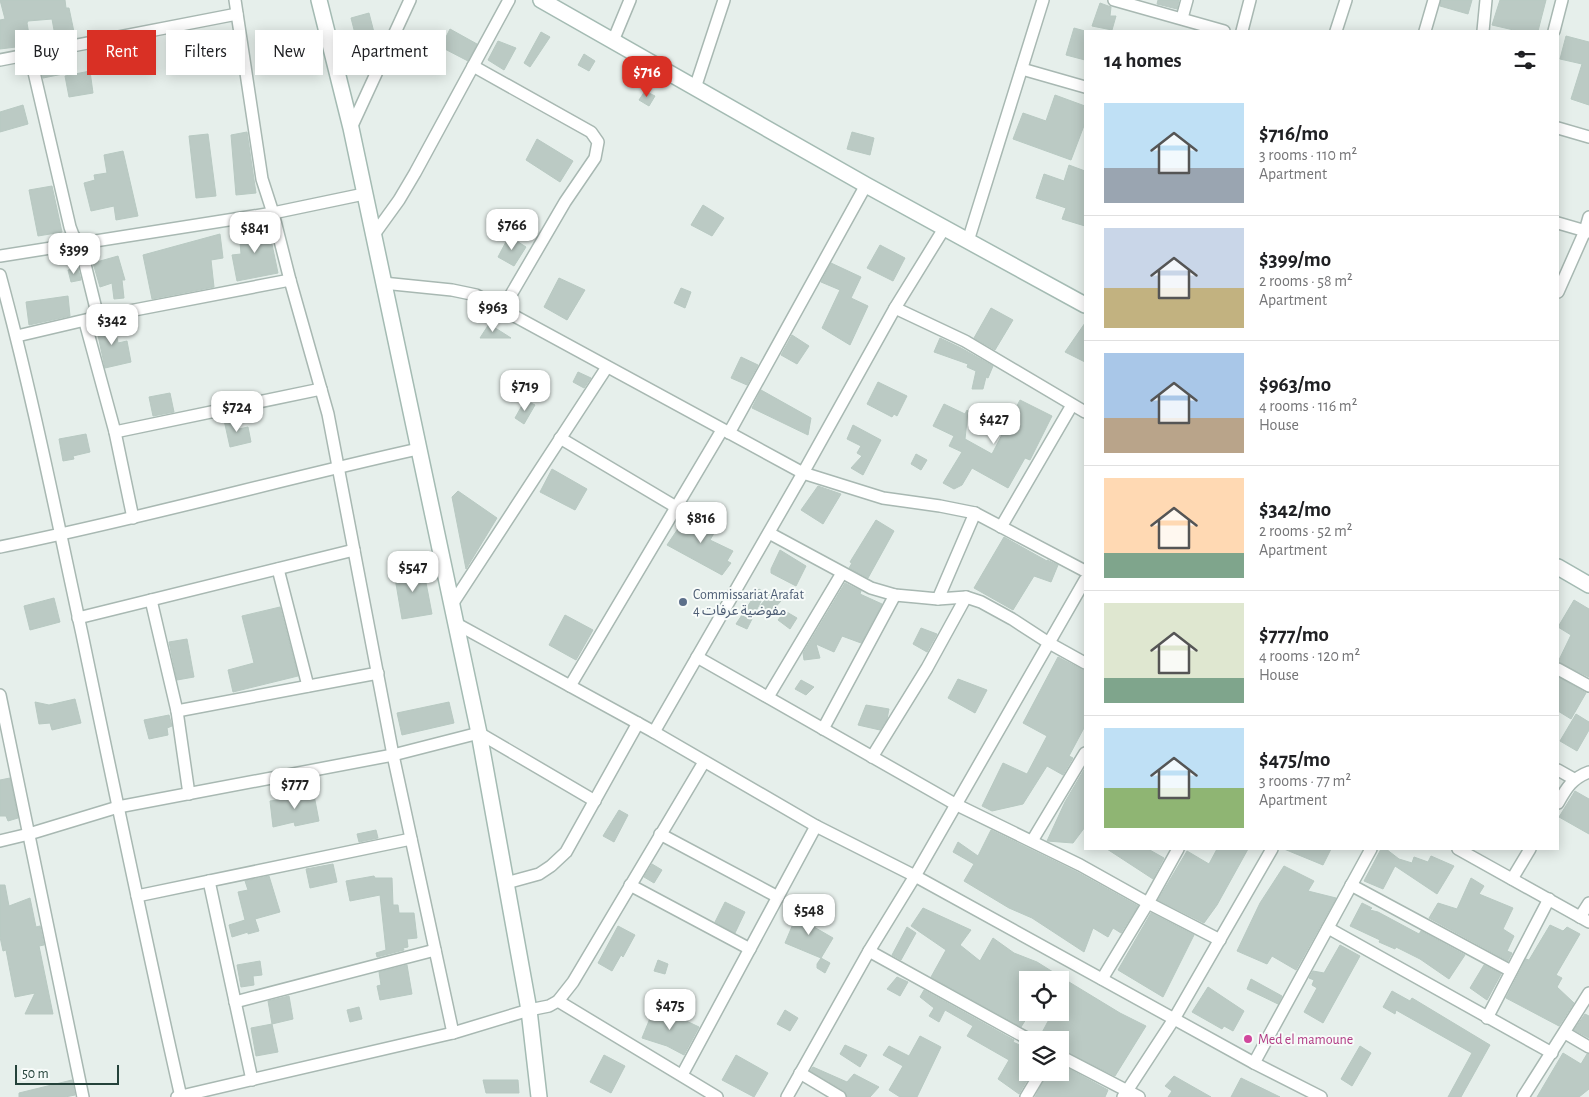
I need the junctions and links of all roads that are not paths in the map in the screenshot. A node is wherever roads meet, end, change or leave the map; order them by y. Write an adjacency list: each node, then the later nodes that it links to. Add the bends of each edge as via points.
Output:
1 (235, 0): 16 (street)
2 (319, 0): 33 (street)
3 (410, 0): 33 (street)
4 (509, 0): 28 (street)
5 (541, 0): 24 (street)
6 (630, 0): 24 (street)
7 (724, 0): 32 (street)
8 (1043, 0): 29 (street)
9 (1187, 0): 17 (street)
10 (1250, 0): 19 (street)
11 (1346, 0): 20 (street)
12 (1434, 0): 21 (street)
13 (1486, 0): 22 (street)
14 (1562, 0): 23 (street)
15 (1119, 1): 17 (street)
16 (237, 14): 25 (street); 38 (street, via 262,179)
17 (1182, 18): 18 (street)
18 (1221, 30)
19 (1242, 30)
20 (1336, 30)
21 (1425, 30)
22 (1484, 30)
23 (1554, 30)
24 (614, 41): 32 (street)
25 (77, 46)
26 (15, 58): 27 (street)
27 (0, 60)
28 (474, 66): 43 (street, via 411,180); 53 (street, via 591,132 598,142 595,158 565,202)
29 (1022, 69): 31 (street); 44 (street)
30 (35, 75): 45 (street, via 70,227)
31 (1084, 87)
32 (695, 88): 36 (street)
33 (351, 128): 37 (street)
34 (1559, 128): 35 (street)
35 (1589, 137)
36 (866, 184): 41 (street); 61 (street)
37 (364, 194): 38 (street); 43 (street)
38 (273, 213): 45 (street); 48 (street)
39 (1589, 217): 42 (street)
40 (1559, 223): 42 (street)
41 (945, 227): 44 (street); 52 (street)
42 (1587, 231): 50 (street)
43 (373, 236): 49 (street)
44 (968, 241): 51 (street)
45 (80, 244): 46 (street); 54 (street)
46 (0, 256)
47 (0, 275): 56 (street)
48 (290, 280): 54 (street); 58 (street)
49 (383, 283): 53 (street, via 476,295); 64 (street)
50 (1559, 290)
51 (1084, 304)
52 (895, 308): 59 (street, via 965,342); 66 (street)
53 (502, 310): 57 (street)
54 (98, 318): 55 (street)
55 (85, 322): 56 (street); 62 (street)
56 (17, 336): 72 (street)
57 (608, 367): 61 (street); 63 (street)
58 (321, 389): 62 (street); 65 (street)
59 (1072, 405): 60 (street); 70 (street)
60 (1084, 411)
61 (726, 431): 66 (street); 67 (street)
62 (115, 432): 69 (street)
63 (560, 438): 67 (street); 85 (street)
64 (418, 449): 65 (street); 85 (street)
65 (337, 467): 69 (street); 74 (street)
66 (803, 473): 68 (street, via 883,498); 71 (street)
67 (676, 507): 94 (street)
68 (975, 513): 70 (street); 83 (street)
69 (132, 518): 72 (street)
70 (1001, 527): 77 (street)
71 (769, 533): 78 (street); 89 (street)
72 (61, 535): 73 (street); 86 (street)
73 (0, 548)
74 (354, 550): 76 (street); 92 (street)
75 (1559, 568): 80 (street)
76 (278, 569): 84 (street); 93 (street)
77 (1084, 570)
78 (842, 572): 81 (street, via 871,588); 97 (street)
79 (1084, 582): 88 (street)
80 (1589, 585)
81 (895, 595): 83 (street); 100 (street)
82 (966, 597): 83 (street); 88 (street, via 1012,619); 106 (street)
83 (938, 599)
84 (151, 600): 86 (street); 98 (street)
85 (451, 606): 87 (street)
86 (78, 618): 115 (street)
87 (455, 623): 94 (street); 102 (street)
88 (1049, 643): 90 (street); 114 (street)
89 (697, 656): 97 (street); 101 (street)
90 (1084, 662)
91 (1559, 670): 95 (street)
92 (378, 673): 93 (street); 104 (street)
93 (308, 686): 98 (street)
94 (570, 686): 99 (street)
95 (1589, 686)
96 (0, 695): 103 (street)
97 (768, 697): 100 (street)
98 (177, 711): 111 (street)
99 (638, 724): 101 (street); 112 (street)
100 (823, 728): 106 (street)
101 (654, 732): 107 (street)
102 (478, 733): 104 (street); 112 (street); 130 (street)
103 (6, 751): 117 (street)
104 (393, 755): 111 (street); 119 (street)
105 (1084, 755): 121 (street)
106 (872, 757): 114 (street)
107 (704, 762): 116 (street); 118 (street)
108 (1559, 771): 110 (street)
109 (1589, 773): 110 (street)
110 (1574, 779): 113 (street)
111 (189, 794): 115 (street)
112 (595, 801): 130 (street, via 566,852 551,866 539,874)
113 (1559, 801)
114 (955, 804): 121 (street); 127 (street)
115 (118, 807): 117 (street); 133 (street)
116 (816, 826): 127 (street); 134 (street)
117 (29, 834): 120 (street); 164 (street)
118 (660, 834): 131 (street); 134 (street)
119 (411, 839): 129 (street); 142 (street)
120 (0, 841)
121 (1032, 841): 136 (street)
122 (1177, 850): 136 (street)
123 (1271, 850): 140 (street)
124 (1370, 850): 132 (street)
125 (1460, 850): 128 (street)
126 (1529, 850): 128 (street)
127 (915, 876): 143 (street); 145 (street)
128 (1512, 879): 135 (street)
129 (209, 881): 133 (street); 148 (street)
130 (506, 883): 149 (street)
131 (630, 885): 141 (street); 146 (street, via 573,982)
132 (1351, 885): 139 (street); 144 (street)
133 (137, 896): 165 (street)
134 (778, 897): 141 (street)
135 (1549, 899): 138 (street); 144 (street)
136 (1148, 903): 140 (street); 145 (street)
137 (1589, 903): 138 (street)
138 (1584, 919)
139 (1328, 928): 150 (street); 158 (street)
140 (1220, 940): 151 (street)
141 (750, 949): 160 (street)
142 (435, 950): 148 (street); 152 (street)
143 (869, 951): 154 (street); 159 (street)
144 (1511, 971): 150 (street)
145 (1102, 979): 151 (street)
146 (558, 1001): 149 (street); 160 (street)
147 (1587, 1001): 153 (street)
148 (234, 1002): 161 (street)
149 (529, 1010): 152 (street); 166 (street)
150 (1487, 1018): 156 (street)
151 (1174, 1019): 158 (street); 163 (street)
152 (453, 1033): 161 (street)
153 (1565, 1033): 155 (street); 156 (street)
154 (1019, 1034)
155 (1589, 1047)
156 (1552, 1053): 173 (street)
157 (1069, 1061): 163 (street)
158 (1254, 1063): 172 (street)
159 (800, 1073): 168 (street); 169 (street)
160 (682, 1075): 167 (street)
161 (252, 1080): 165 (street)
162 (1036, 1081): 170 (street)
163 (1125, 1094): 171 (street)
164 (83, 1097)
165 (179, 1097)
166 (539, 1097)
167 (717, 1097)
168 (787, 1097)
169 (840, 1097)
170 (1026, 1097)
171 (1139, 1097)
172 (1321, 1097)
173 (1523, 1097)

